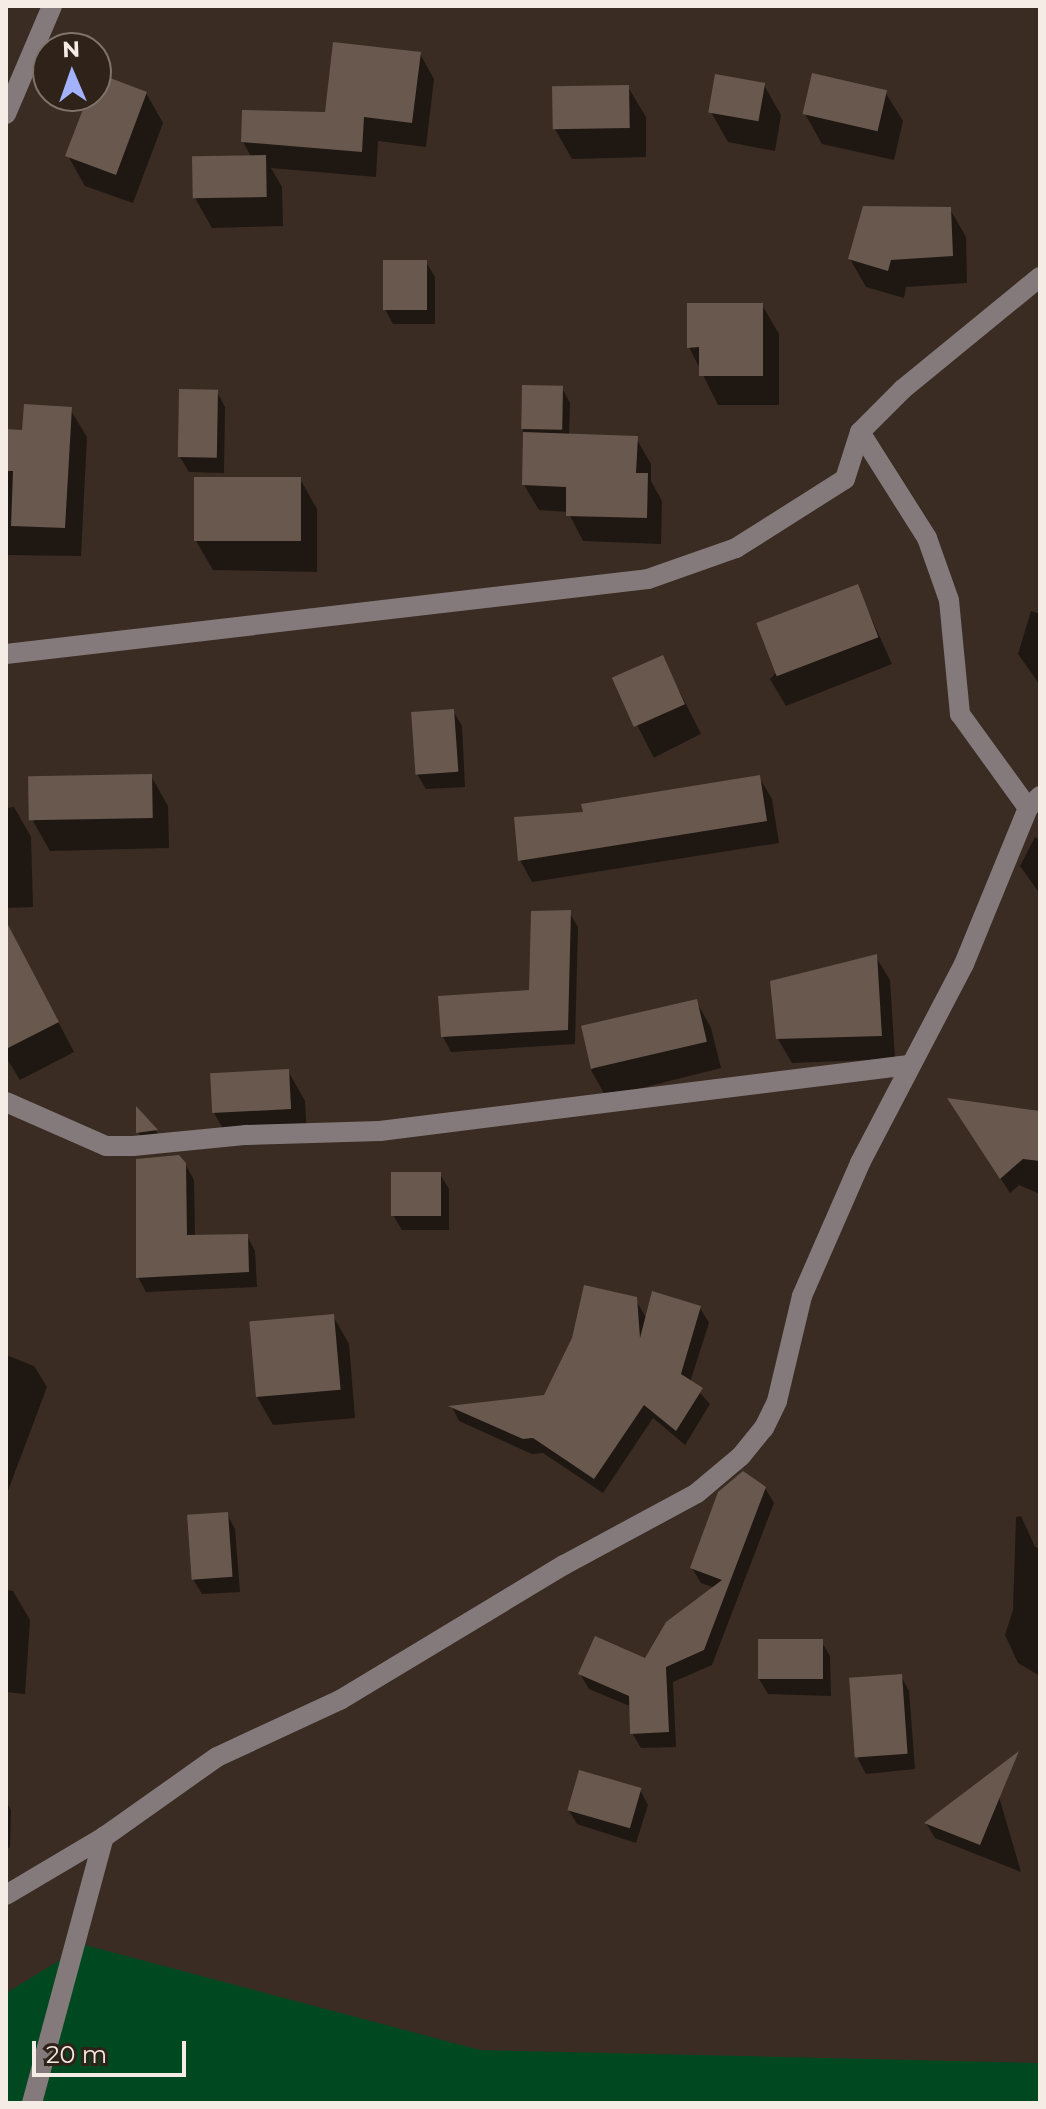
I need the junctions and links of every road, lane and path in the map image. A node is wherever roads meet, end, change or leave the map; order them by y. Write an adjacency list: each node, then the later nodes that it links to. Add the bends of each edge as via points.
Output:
1 (52, 6): 2 (street)
2 (6, 114)
3 (1040, 277): 4 (street, via 903,389)
4 (860, 432): 5 (street, via 845,479 736,548 648,579); 6 (street, via 927,538 936,563 949,600 960,714)
5 (6, 654)
6 (1034, 802): 7 (street, via 982,926)
7 (909, 1065): 8 (street, via 380,1131 246,1135 133,1146 106,1146); 9 (street, via 802,1296 777,1401 741,1456 697,1493 564,1565 340,1700 217,1757)
8 (6, 1102)
9 (104, 1837): 10 (street); 11 (street)
10 (6, 1895)
11 (32, 2103)

